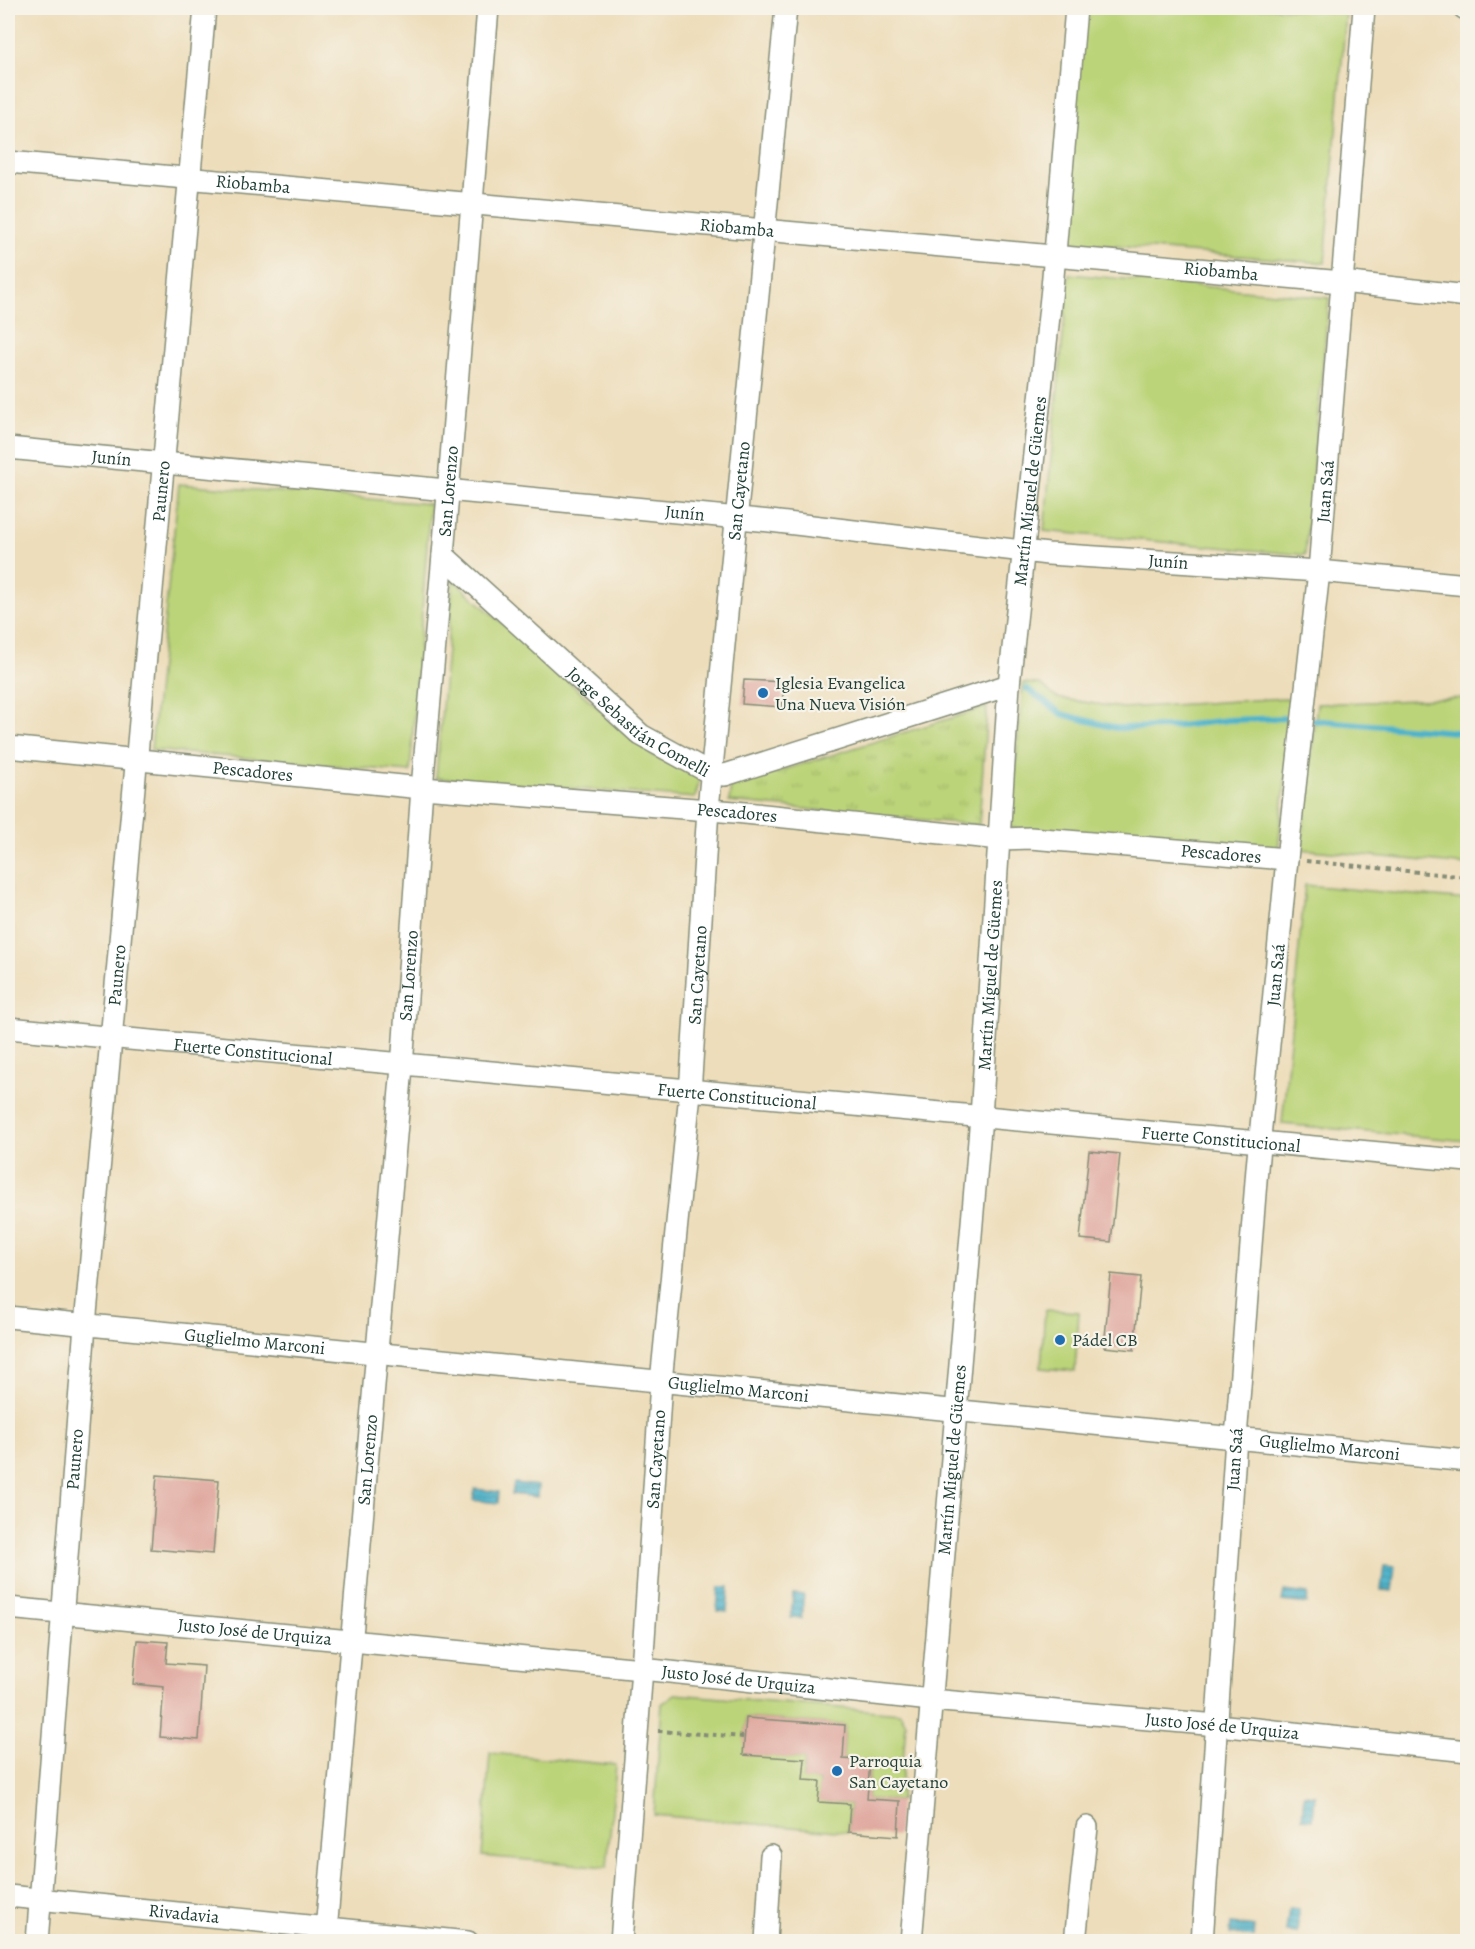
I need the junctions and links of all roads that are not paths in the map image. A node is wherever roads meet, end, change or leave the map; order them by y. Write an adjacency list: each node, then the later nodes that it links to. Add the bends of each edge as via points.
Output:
1 (205, 8): 7 (street, Paunero)
2 (488, 8): 8 (street, San Lorenzo)
3 (786, 8): 9 (street, San Cayetano)
4 (1076, 8): 10 (street, Martín Miguel de Güemes)
5 (1364, 8): 11 (street, Juan Saá)
6 (8, 162): 7 (street, Riobamba)
7 (190, 178): 8 (street, Riobamba); 14 (street, Paunero)
8 (472, 204): 9 (street, Riobamba); 15 (street, San Lorenzo)
9 (764, 230): 10 (street, Riobamba); 16 (street, San Cayetano)
10 (1054, 256): 11 (street, Riobamba); 17 (street, Martín Miguel de Güemes)
11 (1342, 282): 12 (street, Riobamba); 19 (street, Juan Saá)
12 (1467, 296)
13 (8, 448): 14 (street, Junín)
14 (164, 463): 15 (street, Junín); 23 (street, Paunero)
15 (449, 491): 16 (street, Junín); 18 (street, San Lorenzo)
16 (736, 518): 17 (street, Junín); 24 (street, San Cayetano)
17 (1023, 550): 19 (street, Junín); 21 (street, Martín Miguel de Güemes)
18 (443, 555): 24 (street, Jorge Sebastián Comelli, via 641,735); 25 (street, San Lorenzo)
19 (1319, 571): 20 (street, Junín); 28 (street, Juan Saá)
20 (1467, 585)
21 (1009, 685): 24 (street, Jorge Sebastián Comelli, via 725,775); 27 (street, Martín Miguel de Güemes)
22 (8, 747): 23 (street, Pescadores)
23 (135, 760): 25 (street, Pescadores); 30 (street, Paunero)
24 (712, 774): 26 (street, San Cayetano)
25 (422, 788): 26 (street, Pescadores); 31 (street, San Lorenzo)
26 (708, 809): 27 (street, Pescadores); 32 (street, San Cayetano)
27 (1000, 839): 28 (street, Pescadores, via 1030,838); 33 (street, Martín Miguel de Güemes)
28 (1287, 859): 34 (street, Juan Saá)
29 (8, 1028): 30 (street, Fuerte Constitucional)
30 (112, 1038): 31 (street, Fuerte Constitucional); 37 (street, Paunero)
31 (402, 1067): 32 (street, Fuerte Constitucional); 38 (street, San Lorenzo)
32 (690, 1093): 33 (street, Fuerte Constitucional); 39 (street, San Cayetano)
33 (981, 1117): 34 (street, Fuerte Constitucional); 40 (street, Martín Miguel de Güemes)
34 (1260, 1142): 35 (street, Fuerte Constitucional); 41 (street, Juan Saá)
35 (1467, 1161)
36 (8, 1317): 37 (street, Guglielmo Marconi)
37 (85, 1325): 38 (street, Guglielmo Marconi); 44 (street, Paunero)
38 (376, 1353): 39 (street, Guglielmo Marconi); 45 (street, San Lorenzo)
39 (661, 1382): 40 (street, Guglielmo Marconi); 46 (street, San Cayetano)
40 (956, 1411): 41 (street, Guglielmo Marconi); 47 (street, Martín Miguel de Güemes)
41 (1236, 1438): 42 (street, Guglielmo Marconi); 48 (street, Juan Saá)
42 (1467, 1461)
43 (8, 1608): 44 (street, Justo José de Urquiza)
44 (62, 1613): 45 (street, Justo José de Urquiza); 53 (street, Paunero)
45 (352, 1641): 46 (street, Justo José de Urquiza); 54 (street, San Lorenzo)
46 (642, 1669): 47 (street, Justo José de Urquiza); 57 (street, San Cayetano)
47 (931, 1700): 48 (street, Justo José de Urquiza); 59 (street, Martín Miguel de Güemes)
48 (1217, 1725): 49 (street, Justo José de Urquiza); 61 (street, Juan Saá)
49 (1467, 1751)
50 (1087, 1827): 60 (street)
51 (771, 1856): 58 (street)
52 (8, 1896): 53 (street, Rivadavia)
53 (40, 1900): 54 (street, Rivadavia); 55 (street, Paunero)
54 (325, 1935): 56 (street, Rivadavia)
55 (36, 1941)
56 (468, 1941)
57 (621, 1941)
58 (766, 1941)
59 (911, 1941)
60 (1076, 1941)
61 (1202, 1941)

